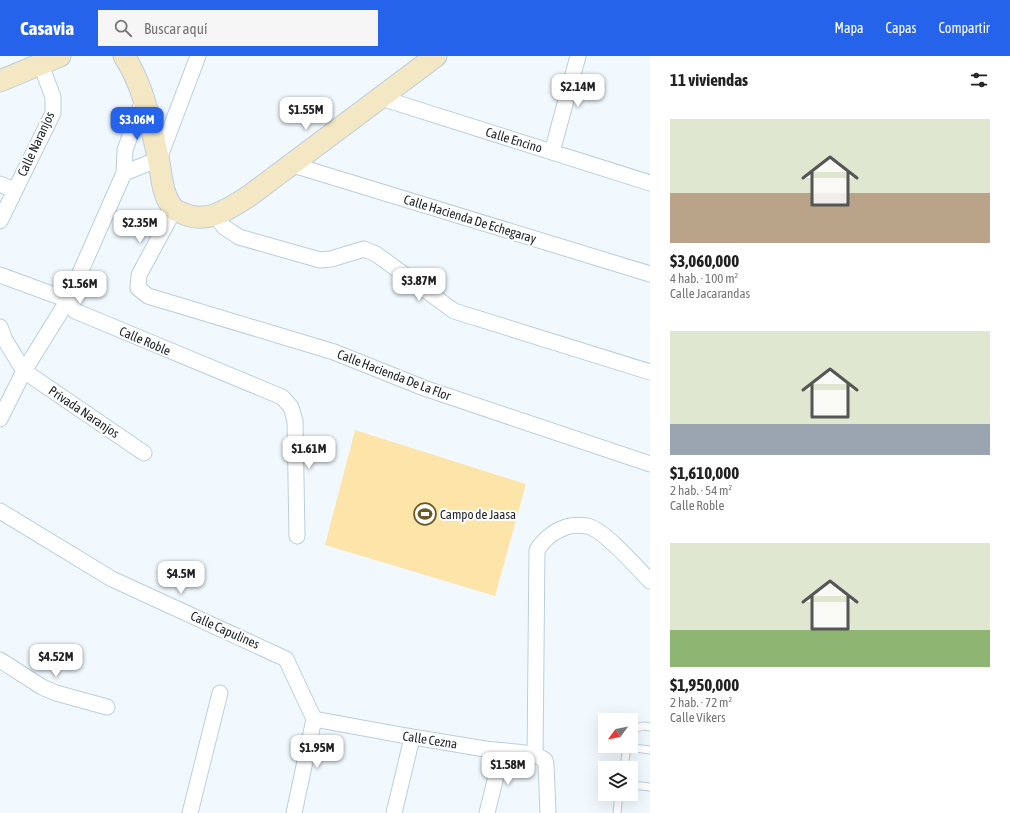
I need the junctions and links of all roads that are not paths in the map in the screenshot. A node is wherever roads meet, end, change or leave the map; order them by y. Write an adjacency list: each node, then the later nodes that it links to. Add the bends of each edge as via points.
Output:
1 (60, 56): 6 (street)
2 (124, 56): 8 (street)
3 (198, 56): 11 (street)
4 (436, 56): 9 (street)
5 (578, 56): 10 (street)
6 (41, 65): 7 (street); 16 (street, Calle Naranjos, via 53,97 53,113)
7 (0, 81)
8 (144, 97): 11 (street); 13 (street, via 124,150)
9 (378, 98): 10 (street, Calle Encino); 12 (street)
10 (552, 152): 14 (street, Calle Encino)
11 (159, 159): 13 (street); 17 (street, via 162,185)
12 (290, 164): 18 (street, via 249,196); 20 (street, Calle Hacienda De Echegaray)
13 (124, 173): 22 (street)
14 (650, 183)
15 (0, 184): 16 (street)
16 (14, 190): 19 (street, Calle Naranjos)
17 (174, 210): 18 (street, via 186,216 200,218); 28 (street, Calle Hacienda De La Flor, via 139,275 138,288 148,296 334,352 424,388)
18 (214, 215): 25 (street, via 224,227 239,237 320,260 331,260 350,252 364,250 376,254 454,311)
19 (0, 221)
20 (650, 274)
21 (1, 278): 22 (street, Calle Roble)
22 (68, 300): 24 (street); 30 (street, Calle Roble, via 75,312 282,397 292,408 295,421)
23 (0, 327): 24 (street)
24 (24, 371): 26 (street); 27 (street, Privada Naranjos)
25 (650, 372)
26 (0, 418)
27 (144, 453)
28 (650, 464)
29 (0, 511): 35 (street, Calle Capulines, via 112,579 286,659)
30 (297, 536)
31 (650, 581): 42 (street, via 603,534 588,526 572,525 545,538 538,550)
32 (0, 660): 34 (street, via 42,687)
33 (220, 693): 46 (street)
34 (107, 707)
35 (314, 720): 38 (street, Calle Cezna); 47 (street)
36 (650, 726): 37 (lane)
37 (638, 728)
38 (412, 738): 41 (street, Calle Cezna); 48 (street)
39 (638, 748): 40 (lane)
40 (650, 750)
41 (502, 752): 42 (street, Calle Cezna); 49 (street)
42 (540, 758): 50 (street)
43 (638, 786): 44 (lane)
44 (650, 787)
45 (618, 801): 51 (lane)
46 (190, 813)
47 (294, 813)
48 (394, 813)
49 (487, 813)
50 (548, 813)
51 (617, 813)

